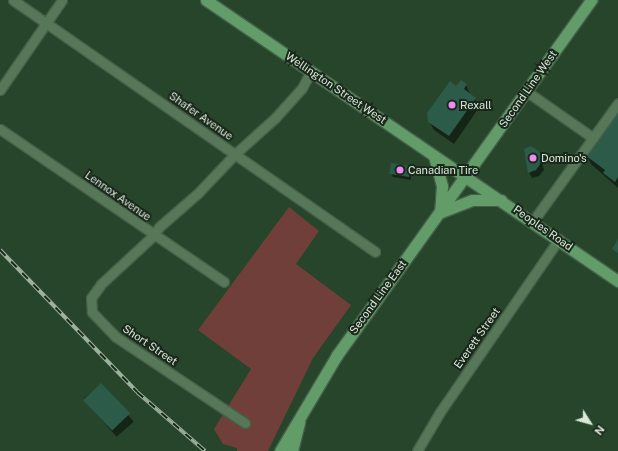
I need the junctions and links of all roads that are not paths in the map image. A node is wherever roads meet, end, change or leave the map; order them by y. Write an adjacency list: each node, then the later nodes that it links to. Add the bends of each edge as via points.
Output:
1 (13, 0): 5 (street, Shafer Avenue)
2 (62, 0): 5 (street)
3 (206, 0): 6 (main road, Wellington Street West)
4 (591, 0): 8 (main road, Second Line West)
5 (46, 23): 7 (street); 12 (street, Shafer Avenue)
6 (311, 71): 12 (street, Short Street, via 302,88 275,118); 13 (main road, Wellington Street West)
7 (0, 90)
8 (526, 91): 11 (street); 14 (main road, Second Line West)
9 (618, 103): 11 (street)
10 (0, 129): 18 (street, Lennox Avenue)
11 (593, 138): 17 (street)
12 (235, 154): 18 (street, Short Street, via 198,193 160,226); 20 (street, Shafer Avenue)
13 (434, 156): 14 (main road, Wellington Street West); 16 (main road, via 442,186)
14 (466, 177): 15 (main road, Peoples Road); 16 (main road, Second Line East)
15 (502, 200): 16 (main road, via 472,200); 17 (main road, Peoples Road)
16 (440, 212): 23 (main road, Second Line East, via 337,355)
17 (533, 221): 19 (main road, Peoples Road)
18 (154, 235): 22 (street, Lennox Avenue); 24 (street, Short Street, via 101,284 91,298 92,312 116,337)
19 (559, 239): 21 (main road, Peoples Road); 27 (street, Everett Street, via 440,412)
20 (375, 252)
21 (618, 280)
22 (224, 282)
23 (299, 422): 25 (main road, Second Line East, via 286,438); 26 (main road, Second Line East)
24 (245, 423)
25 (280, 451)
26 (292, 451)
27 (417, 451)

